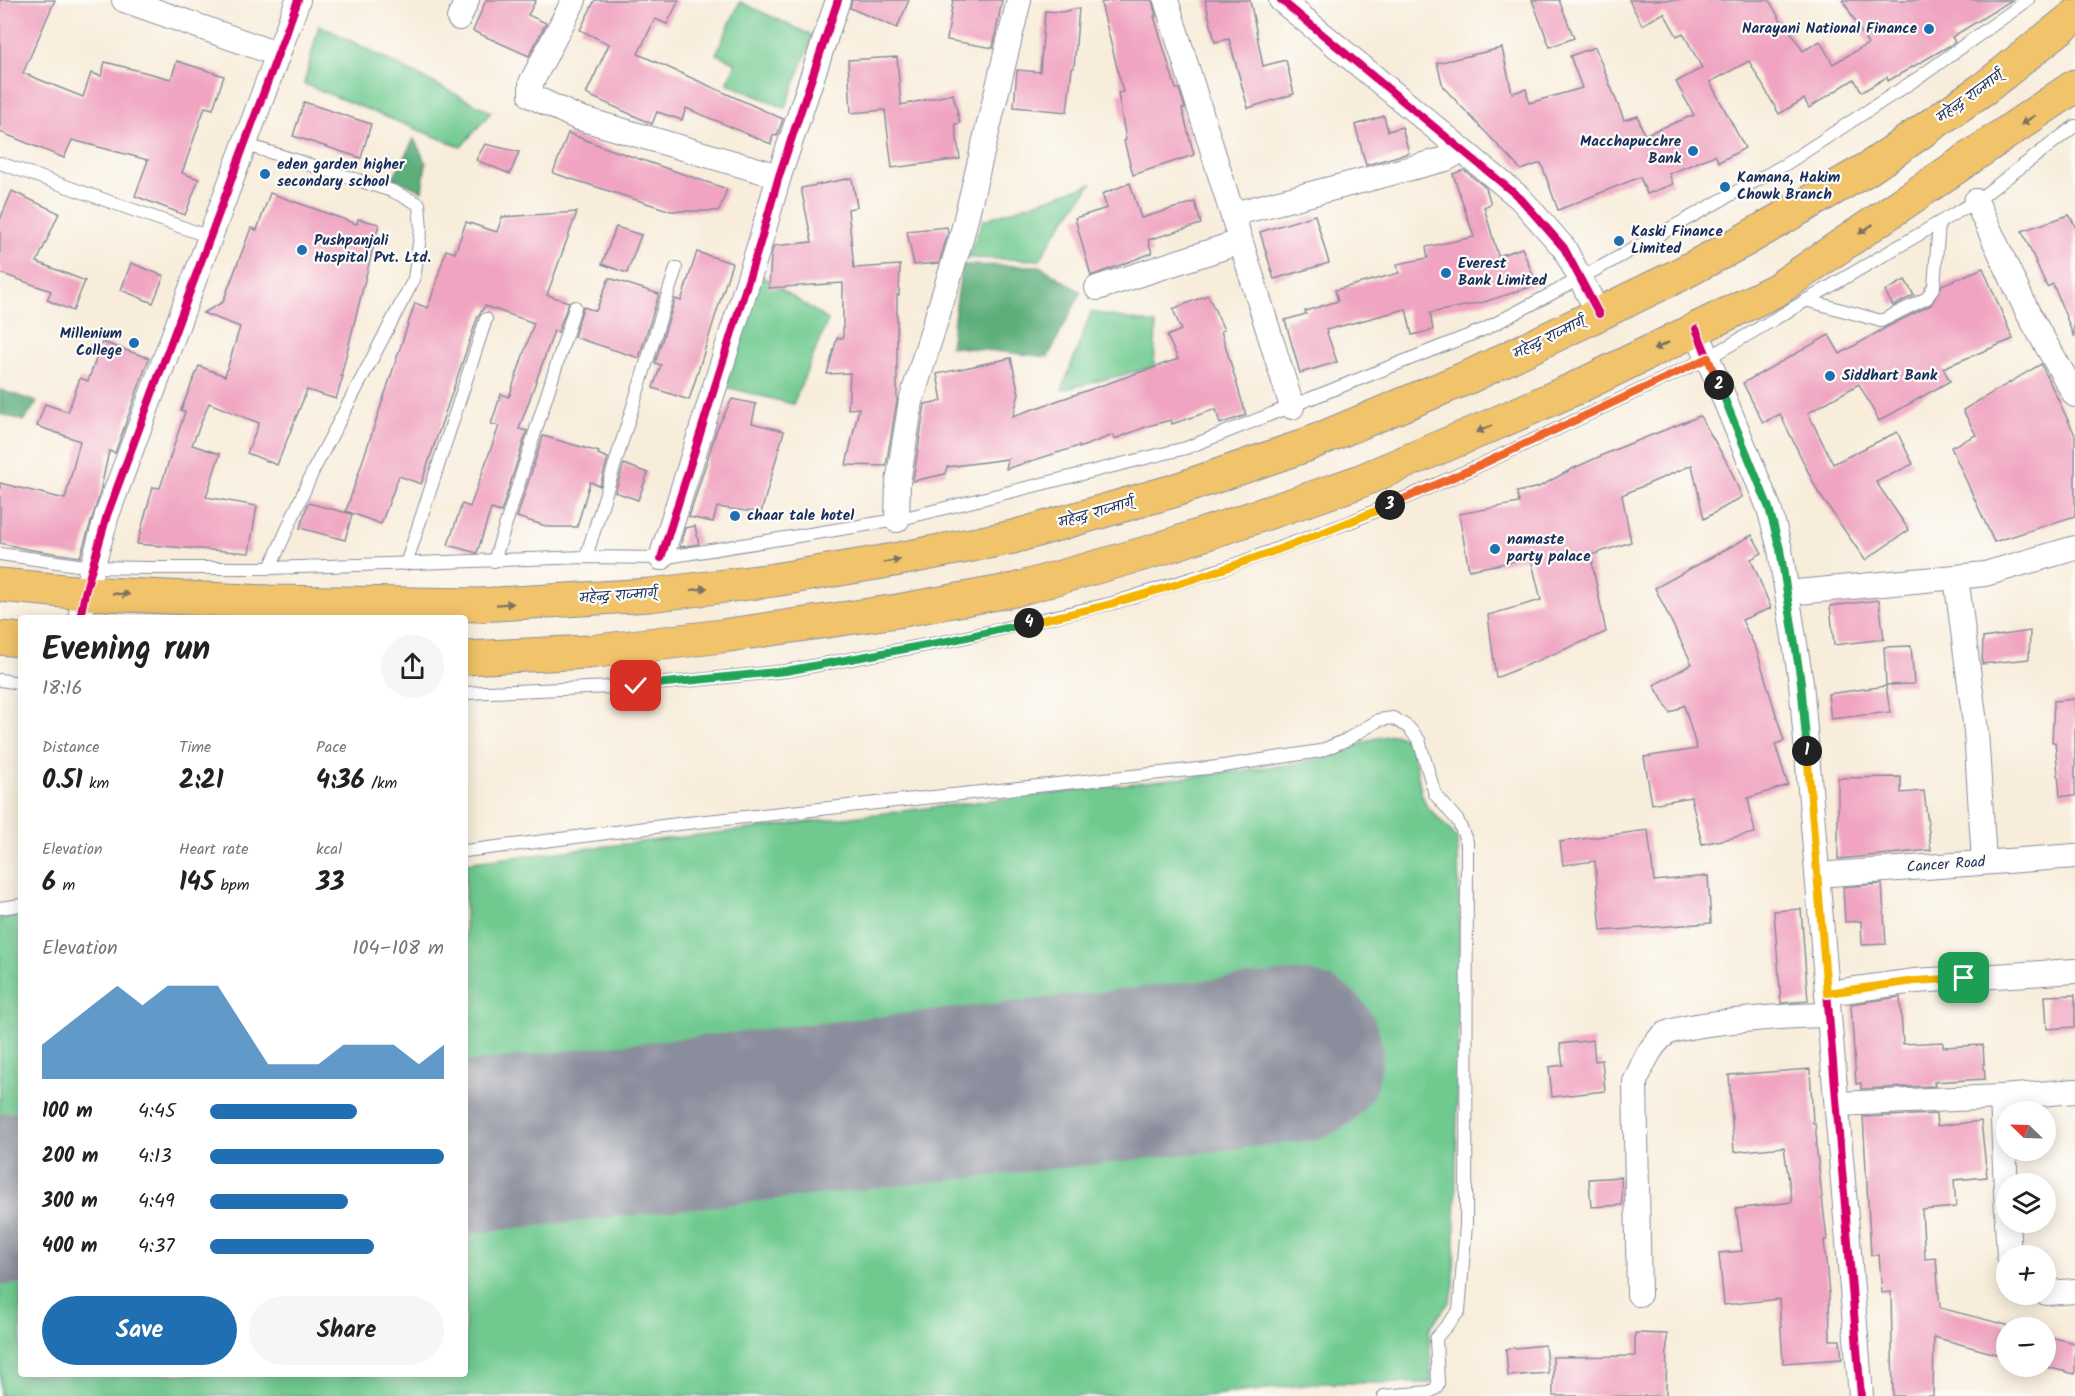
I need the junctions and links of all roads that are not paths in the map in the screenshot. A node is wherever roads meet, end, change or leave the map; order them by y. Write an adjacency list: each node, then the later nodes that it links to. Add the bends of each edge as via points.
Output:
1 (124, 0): 10 (street)
2 (298, 0): 10 (street)
3 (574, 0): 16 (street, via 531,83 531,96 576,117)
4 (838, 0): 16 (street)
5 (1019, 0): 32 (street, via 961,239 911,401 898,482)
6 (1166, 0): 18 (street)
7 (1281, 0): 14 (street)
8 (2028, 0): 23 (lane, via 1786,164)
9 (2075, 16): 27 (highway, महेन्द्र राज्मार्ग्, via 1986,87 1869,168 1743,241)
10 (277, 54): 13 (street)
11 (2075, 86): 29 (highway, one-way to 29)
12 (2075, 126): 17 (lane)
13 (244, 144): 20 (street); 39 (lane, via 392,191 419,204 422,229 414,279 313,471)
14 (1462, 150): 18 (street, via 1446,159); 23 (street, via 1520,198 1564,248)
15 (0, 163): 20 (lane)
16 (779, 176): 36 (street)
17 (1976, 201): 19 (lane); 30 (street, via 2028,313)
18 (1233, 214): 21 (street)
19 (1939, 223): 25 (lane); 25 (lane, via 1934,286 1927,298 1881,321)
20 (210, 237): 42 (street, via 107,515)
21 (1240, 242): 24 (street); 31 (street)
22 (676, 268): 35 (lane)
23 (1581, 278): 27 (street); 31 (lane, via 1485,329)
24 (1097, 288)
25 (1806, 300): 29 (lane)
26 (575, 307): 37 (lane)
27 (1599, 314): 42 (highway, महेन्द्र राज्मार्ग्, one-way to 27, via 269,602 479,606 650,595 894,560 1013,537 1173,491 1304,446 1471,376)
28 (486, 319): 38 (lane)
29 (1702, 344): 43 (street, via 1769,508); 46 (highway, one-way to 46, via 1576,388 1358,482 1150,552 1014,590 722,636 590,652); 49 (lane, via 1474,468 1350,522 1225,568 1113,603 953,640 786,671 636,686)
30 (2075, 394)
31 (1292, 407): 32 (lane, via 1186,448)
32 (897, 520): 36 (lane)
33 (2075, 548): 40 (street, via 1985,574)
34 (0, 554): 42 (lane)
35 (586, 557): 36 (lane); 37 (lane)
36 (661, 558)
37 (494, 561): 38 (lane)
38 (406, 564): 39 (lane)
39 (270, 568): 42 (lane)
40 (1956, 577): 43 (street); 52 (street, via 1976,731)
41 (0, 585): 42 (highway, महेन्द्र राज्मार्ग्)
42 (86, 592)
43 (1787, 593): 53 (street, via 1801,682)
44 (0, 638): 45 (highway)
45 (18, 640)
46 (468, 657)
47 (0, 680): 48 (lane)
48 (18, 683)
49 (468, 693)
50 (468, 850): 65 (lane, via 1217,767 1320,751 1379,720 1393,718 1419,740 1436,794 1458,821 1467,842 1466,1225 1459,1311 1436,1338 1438,1384 1429,1392)
51 (2075, 856): 52 (street, Cancer Road)
52 (1984, 862): 53 (street, Cancer Road)
53 (1817, 875): 57 (street)
54 (18, 905): 55 (lane)
55 (0, 908)
56 (2075, 971): 57 (street, via 1915,981)
57 (1828, 1004): 60 (street); 64 (street, via 1689,1026 1665,1034 1648,1053 1635,1082)
58 (2075, 1091): 59 (street)
59 (2002, 1097): 60 (street); 61 (street)
60 (1837, 1104): 66 (street)
61 (2005, 1173)
62 (2075, 1291): 63 (street)
63 (2056, 1292)
64 (1639, 1294)
65 (1384, 1396)
66 (1861, 1396)

